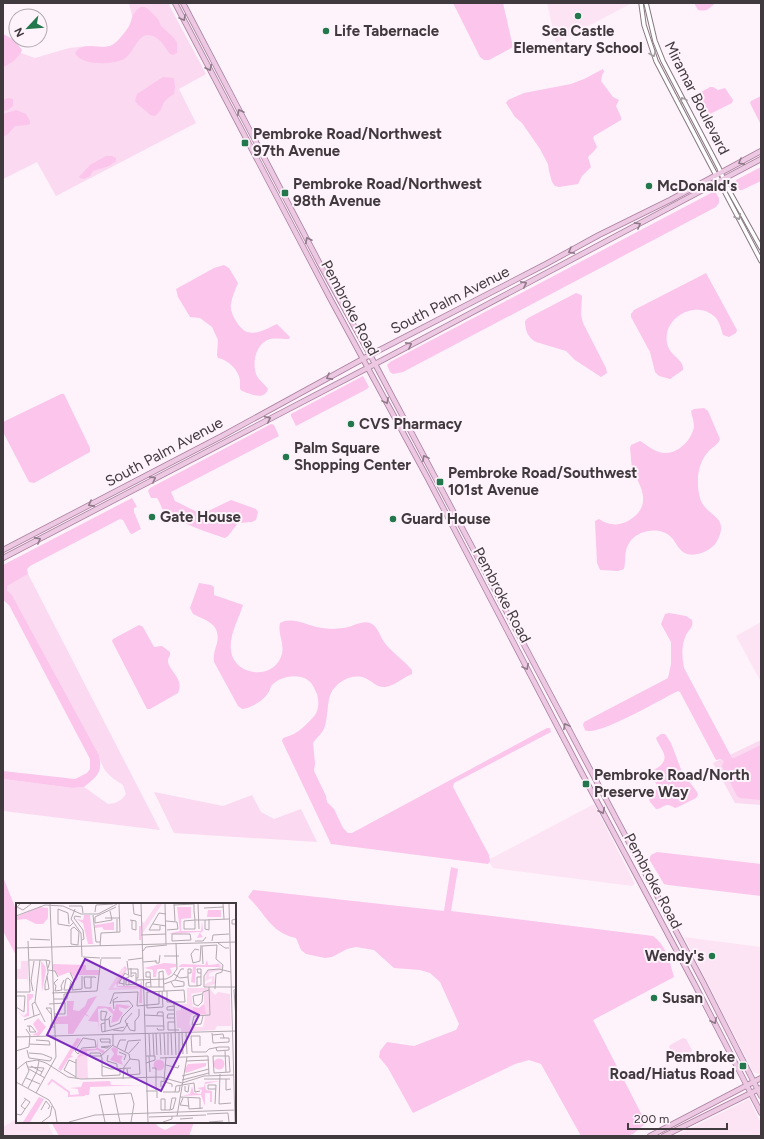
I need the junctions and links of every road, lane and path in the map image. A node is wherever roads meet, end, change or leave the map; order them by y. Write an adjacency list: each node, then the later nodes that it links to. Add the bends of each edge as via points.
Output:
1 (175, 3): 12 (main road, Pembroke Road, one-way to 12)
2 (182, 3): 11 (main road, Pembroke Road, one-way to 2)
3 (640, 3): 7 (street, Miramar Boulevard, one-way to 7, via 644,25 656,60)
4 (646, 3): 7 (street, Miramar Boulevard, one-way to 4, via 663,61 653,35)
5 (761, 151): 7 (main road, South Palm Avenue, one-way to 7)
6 (761, 159): 8 (main road, South Palm Avenue)
7 (719, 174): 8 (street); 11 (main road, South Palm Avenue, one-way to 11)
8 (722, 180): 9 (street); 10 (street, one-way to 10); 13 (main road, South Palm Avenue, one-way to 8)
9 (761, 248)
10 (761, 261)
11 (370, 355): 12 (main road, South Palm Avenue); 13 (main road, Pembroke Road)
12 (363, 358): 14 (main road, Pembroke Road); 15 (main road, South Palm Avenue, one-way to 15, via 240,426)
13 (375, 364): 14 (main road, South Palm Avenue); 17 (main road, Pembroke Road, one-way to 13)
14 (368, 367): 16 (main road, South Palm Avenue, one-way to 14); 18 (main road, Pembroke Road, one-way to 18)
15 (3, 550)
16 (3, 558)
17 (650, 884): 18 (main road); 19 (main road, Pembroke Road)
18 (643, 888): 20 (main road, Pembroke Road)
19 (702, 982): 20 (main road); 22 (main road, Pembroke Road)
20 (695, 985): 23 (main road, Pembroke Road, one-way to 23)
21 (761, 1078): 22 (main road)
22 (754, 1082): 23 (main road); 24 (main road, Pembroke Road)
23 (747, 1085): 25 (main road, Pembroke Road); 28 (main road)
24 (759, 1089): 25 (main road); 26 (main road, Pembroke Road)
25 (751, 1093): 27 (main road, Pembroke Road); 29 (main road)
26 (761, 1096)
27 (761, 1113)
28 (650, 1136)
29 (664, 1136)

